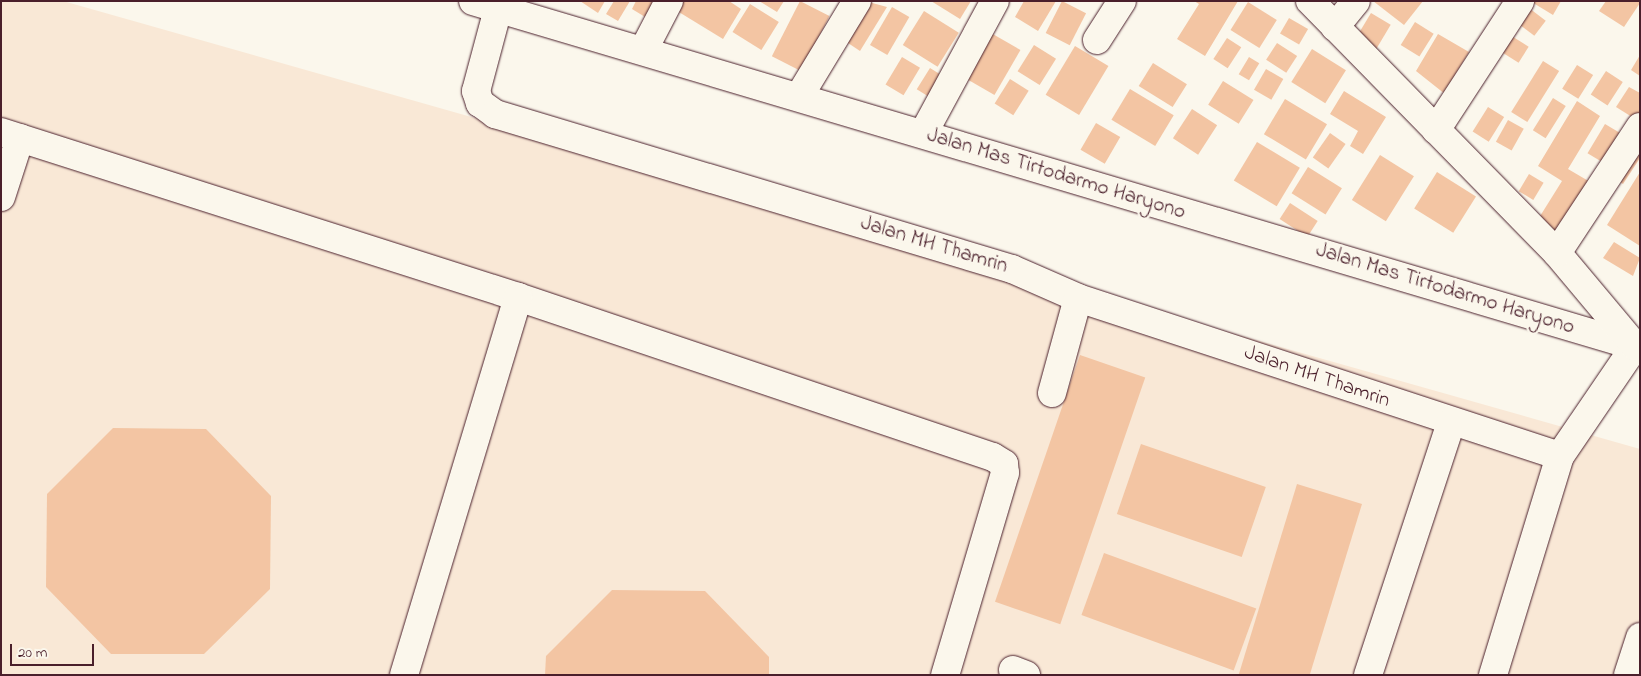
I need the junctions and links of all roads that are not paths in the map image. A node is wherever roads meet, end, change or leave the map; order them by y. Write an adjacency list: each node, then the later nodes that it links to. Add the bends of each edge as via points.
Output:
1 (668, 1): 11 (street)
2 (857, 1): 12 (street)
3 (996, 1): 15 (street)
4 (1122, 1): 10 (street)
5 (1310, 1): 9 (street)
6 (1356, 1): 9 (street)
7 (1520, 1): 14 (street)
8 (485, 5): 11 (street, Jalan Mas Tirtodarmo Haryono); 20 (street, Jalan MH Thamrin, via 476,91 480,103 495,114 1012,269)
9 (1335, 27): 14 (street)
10 (1097, 40)
11 (644, 49): 12 (street, Jalan Mas Tirtodarmo Haryono)
12 (800, 95): 15 (street, Jalan Mas Tirtodarmo Haryono)
13 (1640, 127): 18 (street)
14 (1436, 130): 18 (street)
15 (923, 134): 21 (street, Jalan Mas Tirtodarmo Haryono)
16 (10, 135): 17 (street); 19 (street)
17 (1, 197)
18 (1557, 253): 21 (street)
19 (518, 297): 26 (street); 27 (street, via 1004,464)
20 (1078, 298): 22 (street); 23 (street, Jalan MH Thamrin)
21 (1637, 347): 24 (street)
22 (1052, 393)
23 (1451, 422): 24 (street, Jalan MH Thamrin); 28 (street)
24 (1560, 456): 29 (street)
25 (1640, 637): 30 (street)
26 (404, 675)
27 (945, 675)
28 (1368, 675)
29 (1493, 675)
30 (1628, 675)

